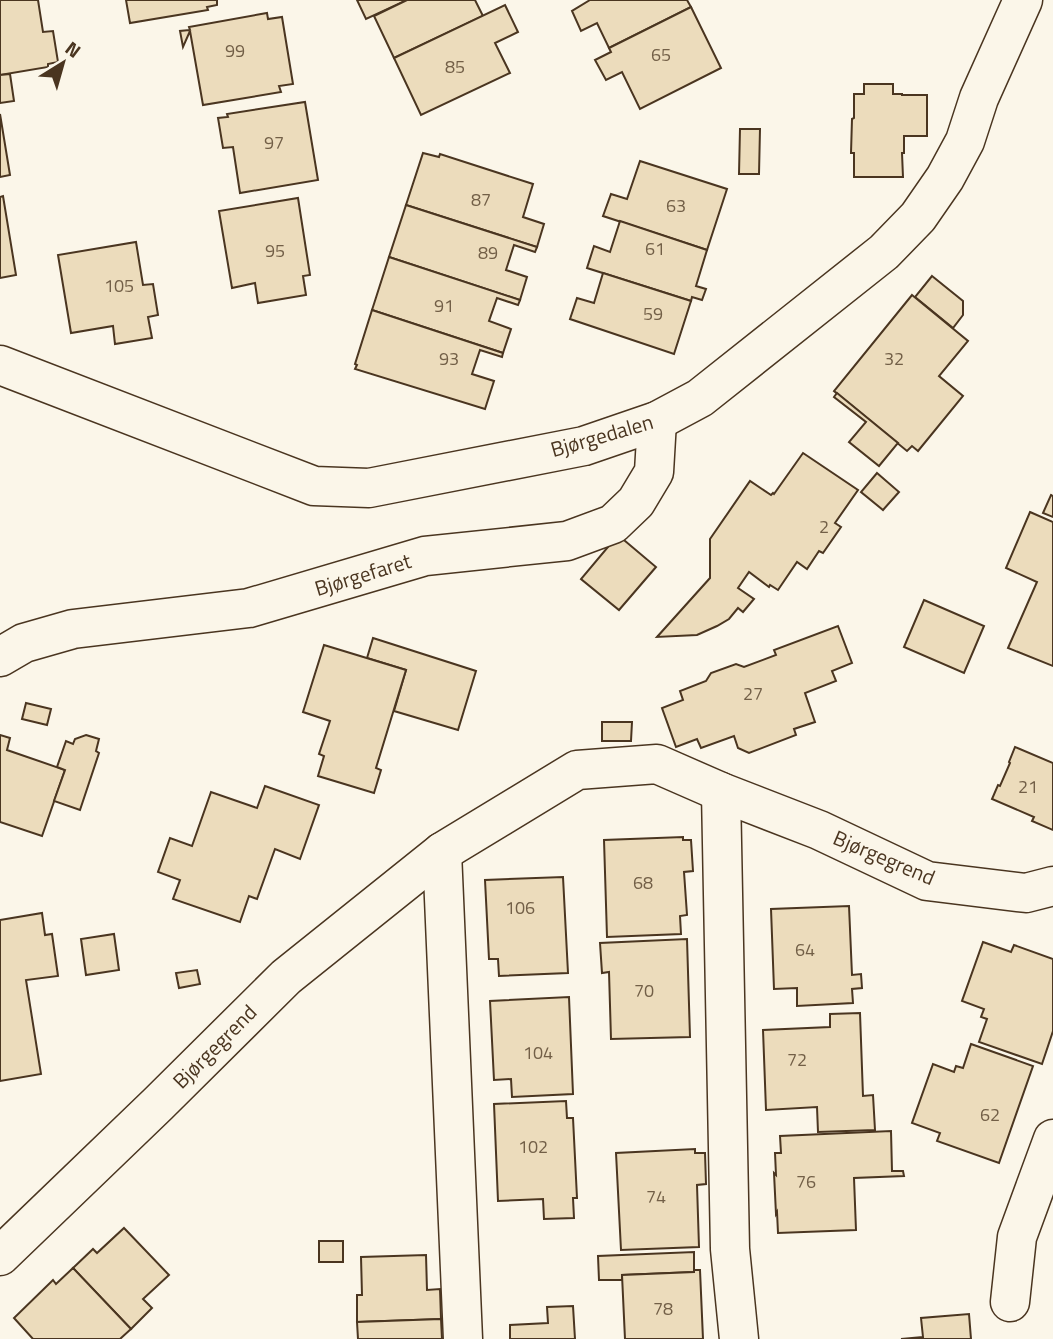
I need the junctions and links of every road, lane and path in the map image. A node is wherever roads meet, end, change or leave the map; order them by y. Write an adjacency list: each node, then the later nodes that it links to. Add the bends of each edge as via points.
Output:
1 (1023, 0): 3 (street, Bjørgedalen, via 965,141 918,217 884,252 744,364 700,398)
2 (0, 365): 3 (street, Bjørgedalen, via 314,486 369,488 584,446)
3 (657, 421): 4 (street, Bjørgefaret, via 654,472 636,502 613,524 567,541 425,556 249,608 73,629 24,643)
4 (0, 657)
5 (721, 792): 6 (street, Bjørgegrend, via 657,764 577,770); 7 (street, Bjørgegrend, via 819,830 927,881 1027,893); 12 (street, via 730,1249)
6 (442, 852): 9 (street, Bjørgegrend, via 286,977); 11 (street)
7 (1053, 886)
8 (1053, 1139): 10 (street, via 1017,1237)
9 (0, 1256)
10 (1010, 1302)
11 (463, 1339)
12 (739, 1339)

